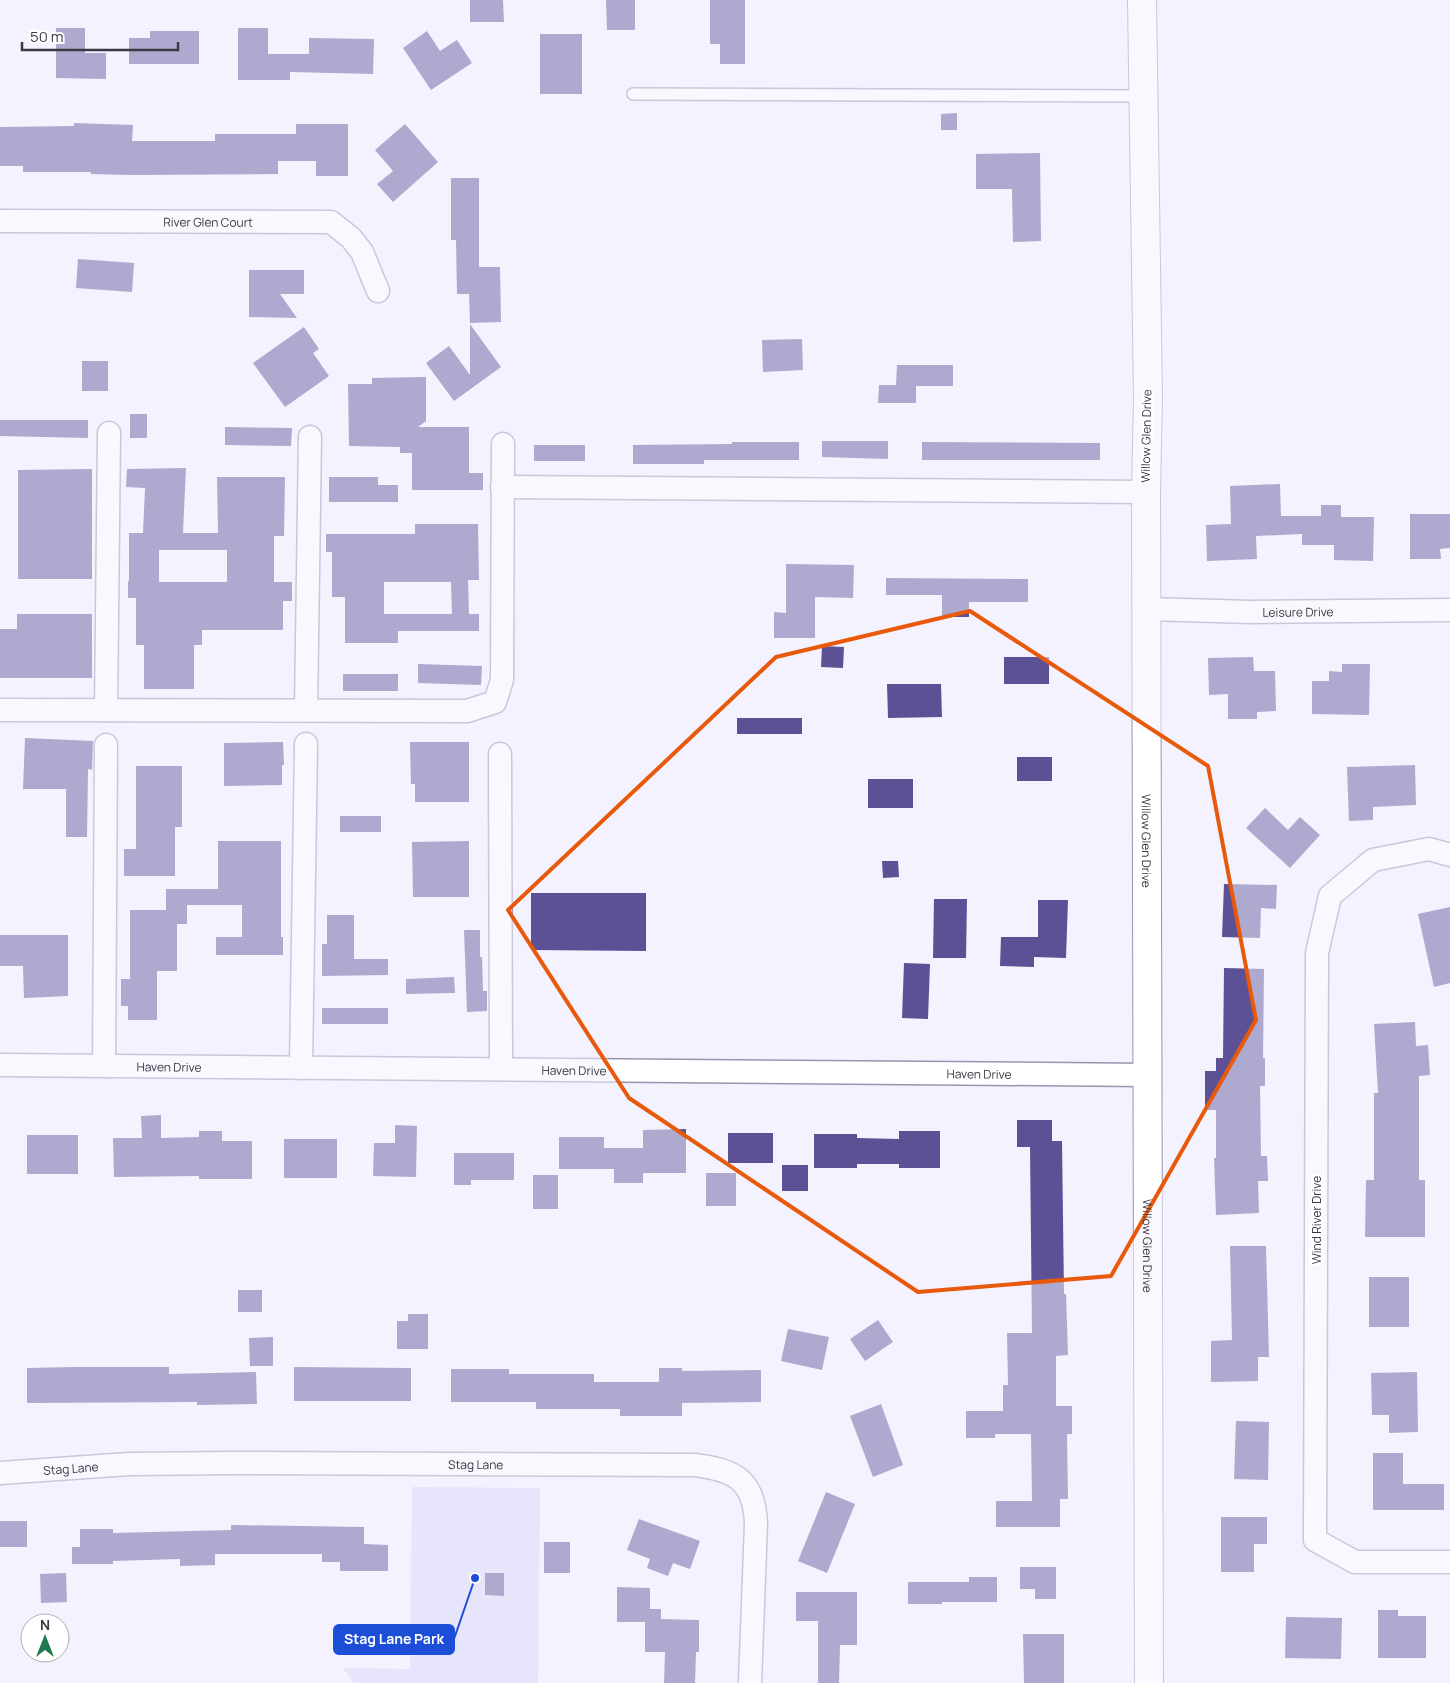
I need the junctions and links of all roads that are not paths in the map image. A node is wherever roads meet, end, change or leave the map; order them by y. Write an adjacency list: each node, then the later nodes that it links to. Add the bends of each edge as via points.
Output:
1 (1142, 0): 3 (main road, Willow Glen Drive)
2 (633, 94): 3 (lane)
3 (1143, 96): 10 (main road, Willow Glen Drive, via 1148,398)
4 (0, 221): 5 (street, River Glen Court, via 331,222 352,238 362,252)
5 (378, 291)
6 (109, 433): 14 (street)
7 (310, 438): 15 (street)
8 (503, 444): 9 (street)
9 (502, 487): 10 (street); 15 (street, via 502,680 495,702 467,711)
10 (1146, 492): 11 (main road, Willow Glen Drive)
11 (1147, 609): 12 (street, Leisure Drive, via 1251,612); 24 (main road, Willow Glen Drive)
12 (1450, 610)
13 (0, 710): 14 (street)
14 (106, 710): 15 (street)
15 (306, 710)
16 (306, 744): 22 (street)
17 (106, 745): 21 (street)
18 (500, 754): 23 (street)
19 (1450, 855): 26 (street, Wind River Drive, via 1429,849 1373,860 1330,896 1317,953 1315,1540 1355,1562)
20 (0, 1065): 21 (street, Haven Drive)
21 (104, 1066): 22 (street, Haven Drive)
22 (301, 1068): 23 (street, Haven Drive)
23 (501, 1070): 24 (street, Haven Drive)
24 (1147, 1075): 28 (main road, Willow Glen Drive)
25 (0, 1473): 27 (street, Stag Lane, via 129,1464 230,1463 695,1465 718,1468 735,1476 748,1488 755,1504)
26 (1450, 1562)
27 (750, 1683)
28 (1149, 1683)

